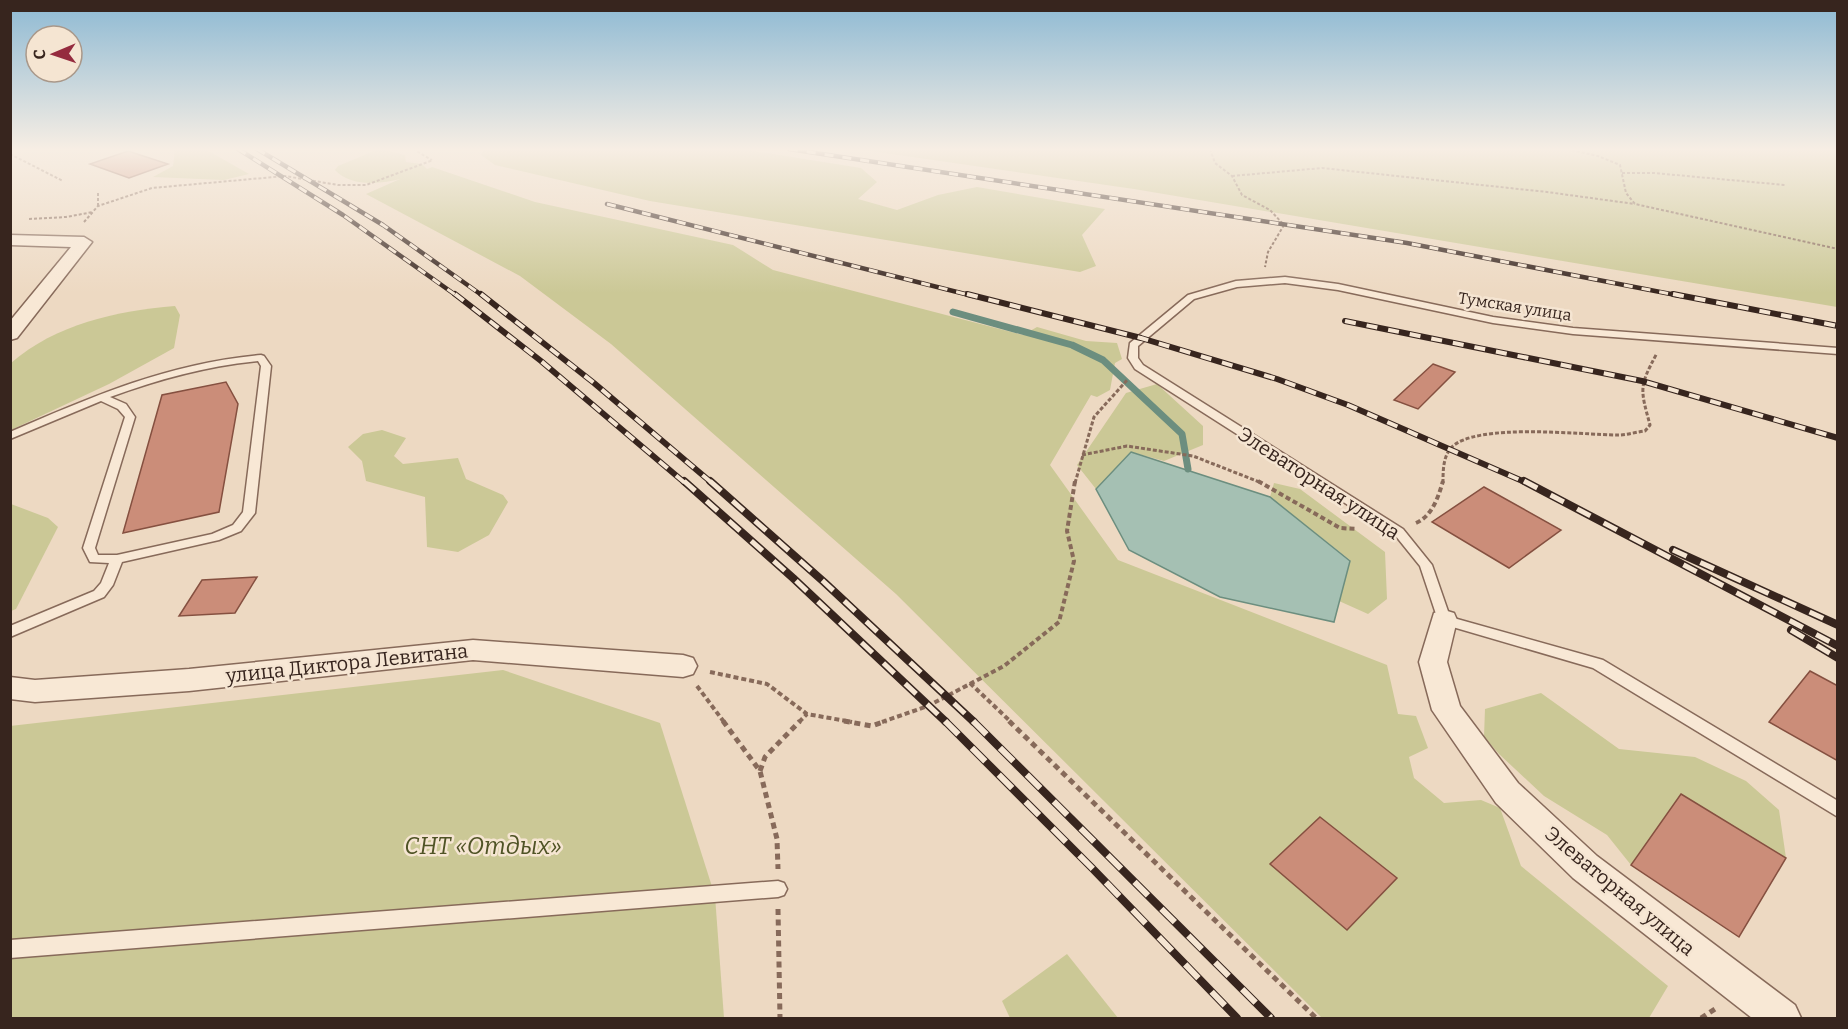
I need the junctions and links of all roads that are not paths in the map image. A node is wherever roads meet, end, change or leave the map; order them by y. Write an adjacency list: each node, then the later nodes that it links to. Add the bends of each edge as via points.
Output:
1 (10, 240): 3 (street, via 84,243)
2 (1191, 297): 4 (lane, Тумская улица, via 1236,284 1285,280 1338,286 1493,320 1573,331); 8 (lane, Элеваторная улица, via 1133,345 1133,358 1139,367 1400,532 1426,565)
3 (10, 334)
4 (1838, 351)
5 (100, 397): 6 (lane); 7 (lane, via 123,406 130,417 89,548 94,559); 7 (lane, via 164,373 240,358 261,358 266,366 249,513 237,528 215,537)
6 (10, 436)
7 (117, 559): 9 (lane, via 99,594)
8 (1444, 620): 12 (lane, via 1598,664); 15 (street, Элеваторная улица, via 1433,662 1447,710 1508,794 1585,867)
9 (10, 632)
10 (683, 666): 11 (street, улица Диктора Левитана, via 473,650 189,680 35,691)
11 (10, 688)
12 (1838, 810)
13 (778, 889): 14 (lane)
14 (10, 948)
15 (1782, 1018)

